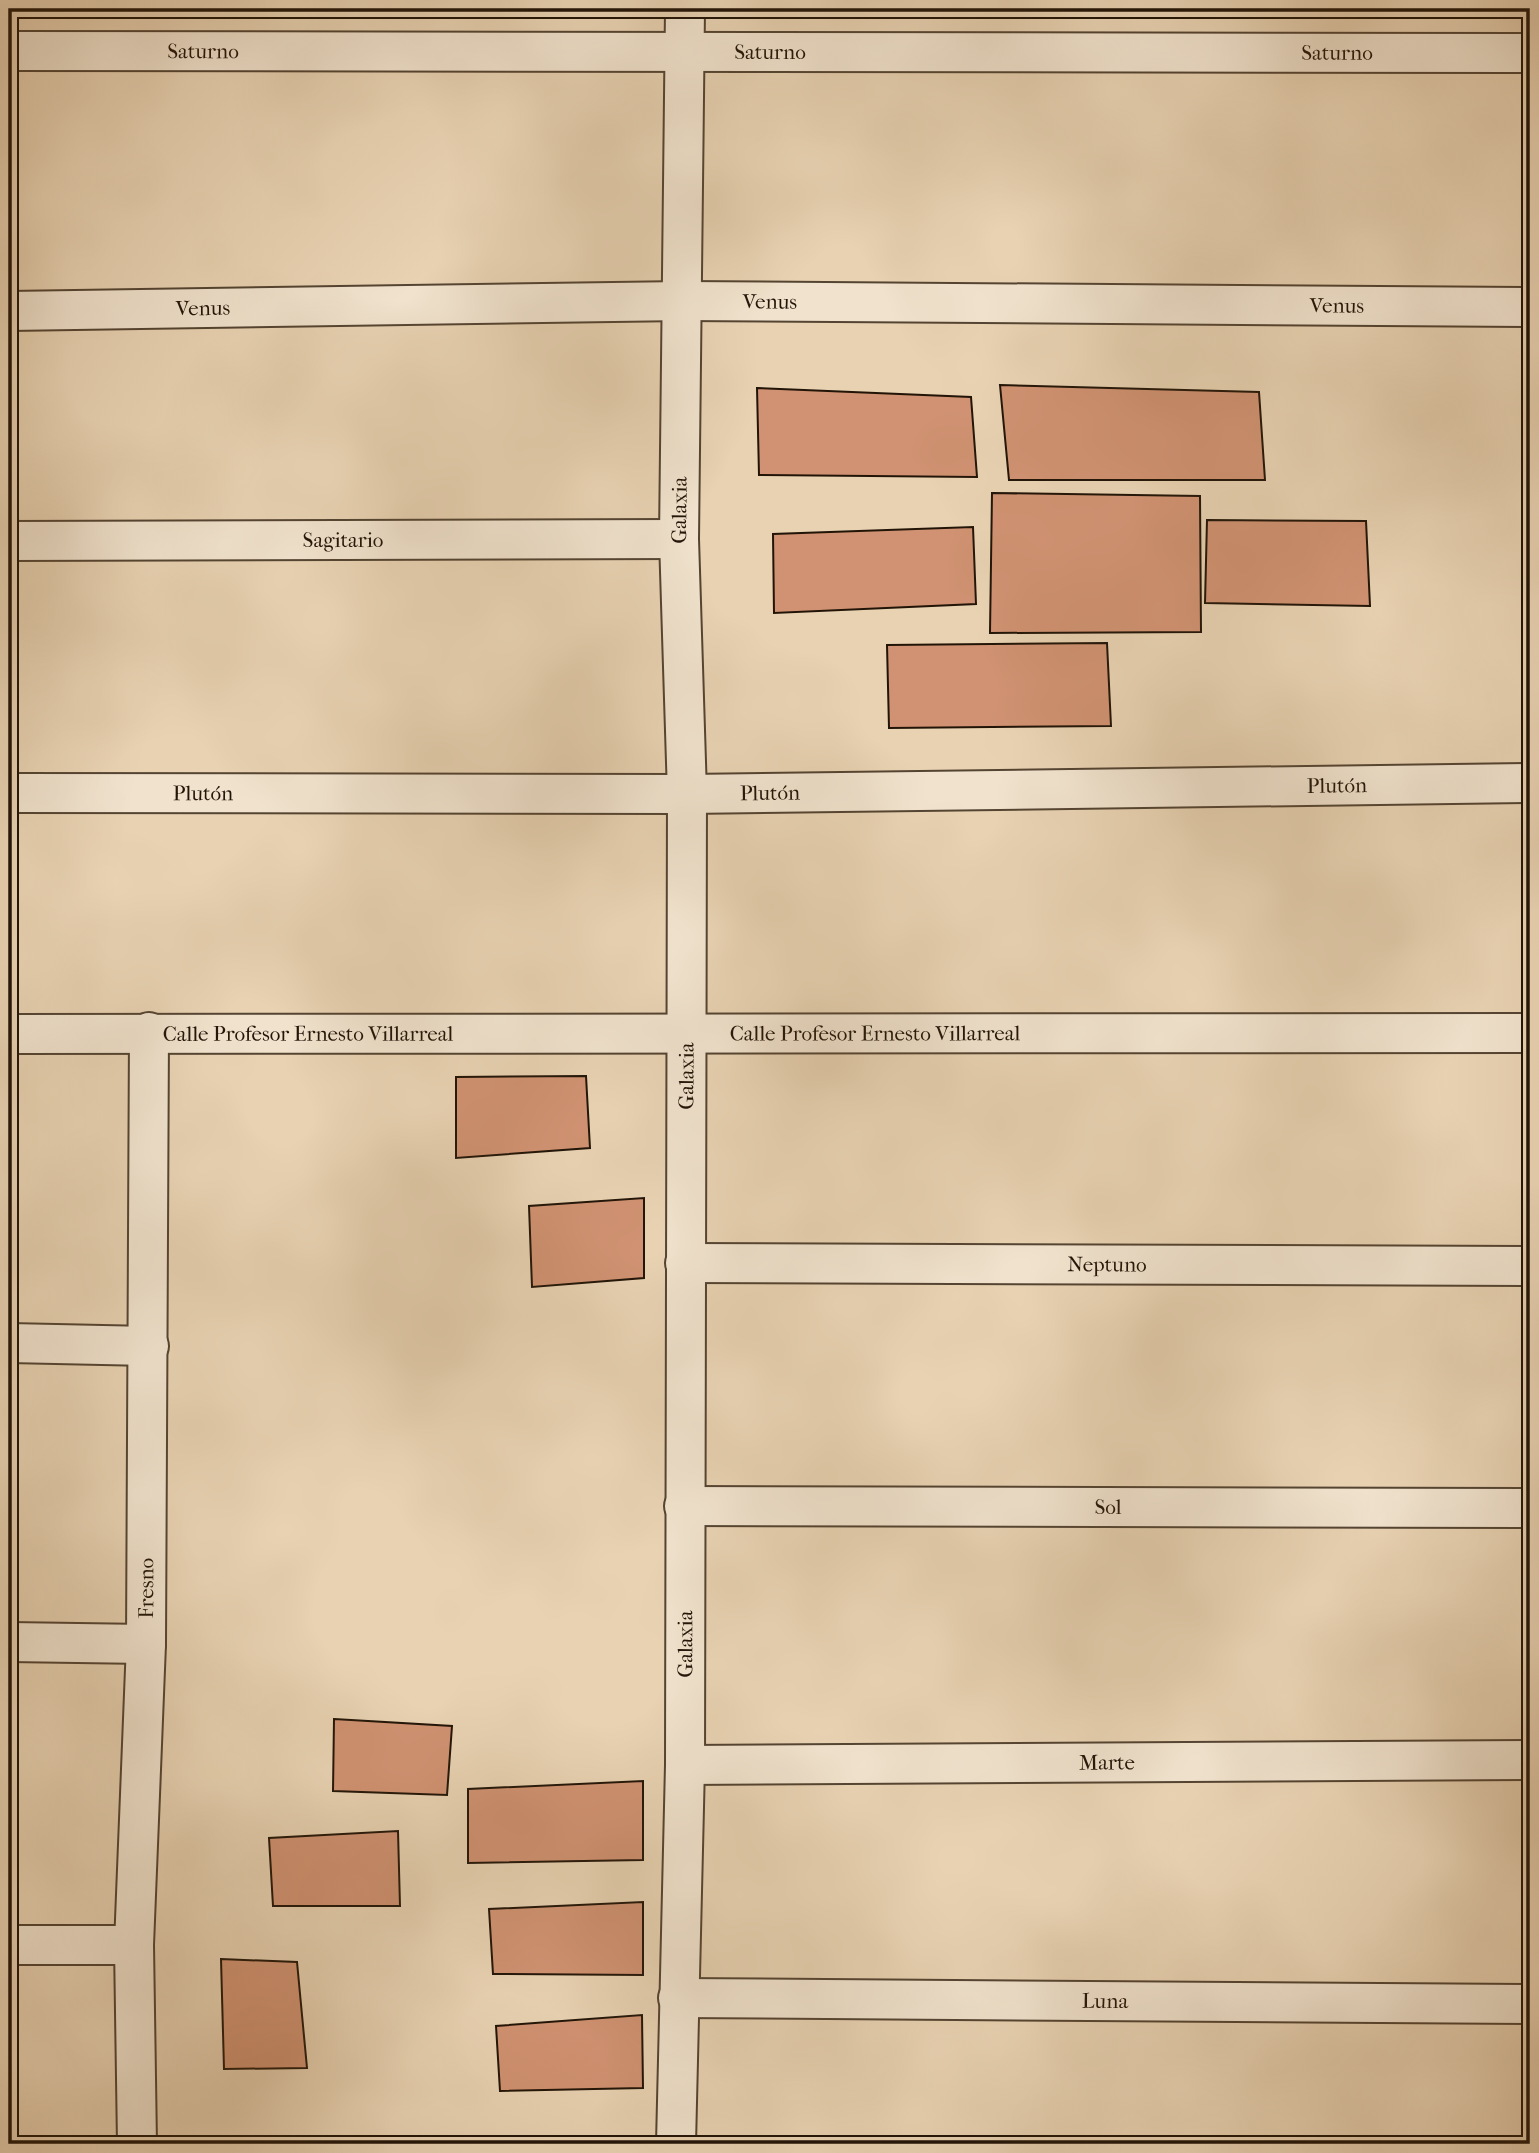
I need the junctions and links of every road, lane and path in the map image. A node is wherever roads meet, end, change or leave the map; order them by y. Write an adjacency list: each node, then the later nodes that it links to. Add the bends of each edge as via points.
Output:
1 (685, 9): 2 (street, Galaxia)
2 (686, 50): 3 (street, Saturno); 4 (street, Saturno); 5 (street, Galaxia)
3 (9, 51)
4 (1530, 53)
5 (683, 301): 6 (street, Venus); 7 (street, Venus); 8 (street, Galaxia)
6 (1530, 307)
7 (9, 311)
8 (679, 538): 9 (street, Sagitario); 12 (street, Galaxia)
9 (9, 541)
10 (1530, 783): 12 (street, Plutón)
11 (9, 793): 12 (street, Plutón)
12 (687, 794): 16 (street, Galaxia)
13 (149, 1032): 15 (street, Calle Profesor Ernesto Villarreal); 16 (street, Calle Profesor Ernesto Villarreal); 20 (street, Fresno)
14 (1530, 1033): 16 (street, Calle Profesor Ernesto Villarreal)
15 (9, 1034)
16 (687, 1035): 17 (street, Galaxia)
17 (685, 1263): 18 (street, Neptuno); 21 (street, Galaxia)
18 (1530, 1266)
19 (9, 1343): 20 (street)
20 (149, 1346): 24 (street, Fresno)
21 (684, 1506): 22 (street, Sol); 26 (street, Galaxia)
22 (1530, 1508)
23 (9, 1642): 24 (street)
24 (146, 1644): 28 (street, Fresno)
25 (1530, 1760): 26 (street, Marte)
26 (685, 1765): 29 (street, Galaxia)
27 (9, 1945): 28 (street)
28 (134, 1945): 31 (street, Fresno)
29 (678, 1998): 30 (street, Luna); 32 (street, Galaxia)
30 (1530, 2004)
31 (138, 2144)
32 (676, 2144)

